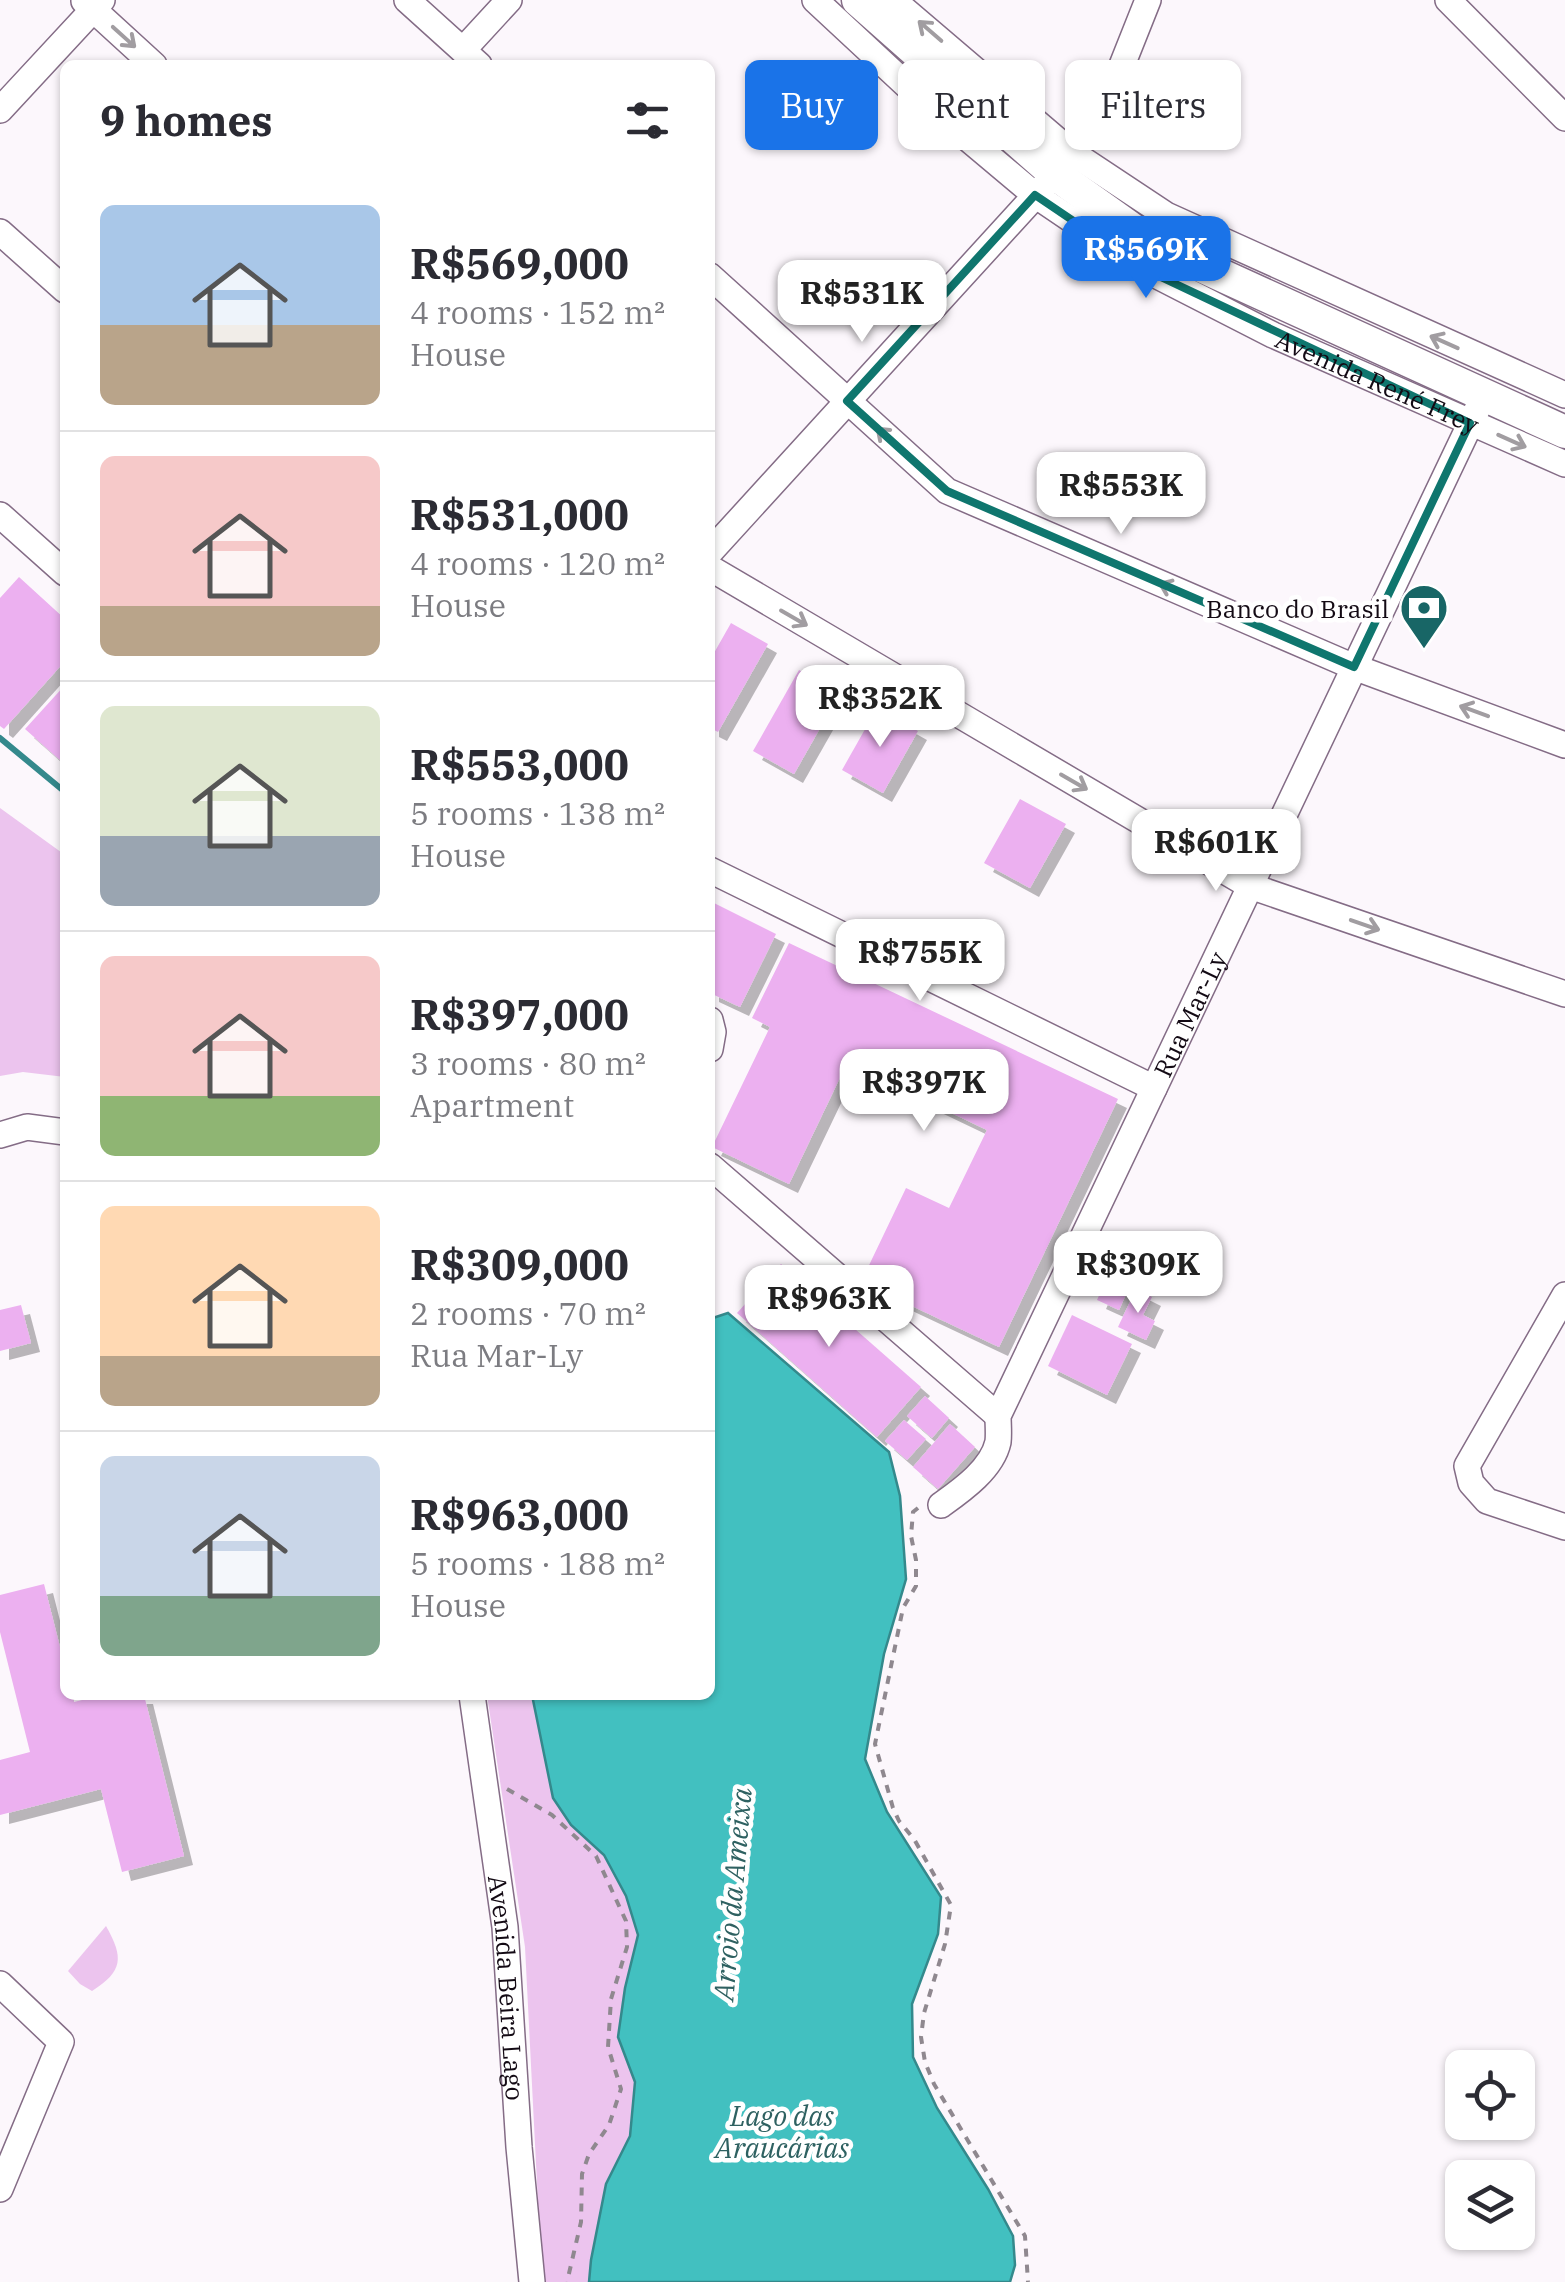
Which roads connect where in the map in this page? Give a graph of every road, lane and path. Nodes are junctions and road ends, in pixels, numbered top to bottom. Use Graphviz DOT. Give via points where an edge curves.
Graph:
graph roads {
  1 [pos="407,0"];
  2 [pos="509,0"];
  3 [pos="814,0"];
  4 [pos="858,0"];
  5 [pos="893,0"];
  6 [pos="1148,0"];
  7 [pos="1448,0"];
  8 [pos="92,3"];
  9 [pos="471,58"];
  10 [pos="149,60"];
  11 [pos="0,110"];
  12 [pos="1565,118"];
  13 [pos="1054,174"];
  14 [pos="0,232"];
  15 [pos="715,281"];
  16 [pos="60,286"];
  17 [pos="1565,395"];
  18 [pos="848,402"];
  19 [pos="1477,409"];
  20 [pos="1565,432"];
  21 [pos="1565,464"];
  22 [pos="0,515"];
  23 [pos="715,547"];
  24 [pos="60,569"];
  25 [pos="715,571"];
  26 [pos="1354,667"];
  27 [pos="1565,745"];
  28 [pos="715,872"];
  29 [pos="1250,886"];
  30 [pos="1565,994"];
  31 [pos="1154,1088"];
  32 [pos="60,1131"];
  33 [pos="0,1136"];
  34 [pos="715,1170"];
  35 [pos="1565,1295"];
  36 [pos="998,1416"];
  37 [pos="941,1504"];
  38 [pos="1565,1528"];
  39 [pos="473,1700"];
  40 [pos="502,1785"];
  41 [pos="0,1984"];
  42 [pos="0,2190"];
  43 [pos="532,2282"];
  44 [pos="567,2282"];
  45 [pos="1028,2282"];
  1 -- 9 [label="street"];
  2 -- 9 [label="street"];
  3 -- 13 [label="street, Avenida René Frey" via="929,106"];
  4 -- 13 [label="main road, Avenida René Frey"];
  13 -- 5 [label="street, Avenida René Frey, one-way"];
  6 -- 13 [label="street" via="1109,98"];
  7 -- 12 [label="street"];
  8 -- 10 [label="street, one-way"];
  8 -- 11 [label="street"];
  17 -- 13 [label="street, Avenida René Frey, one-way" via="1166,215"];
  13 -- 18 [label="street"];
  13 -- 19 [label="main road, Avenida René Frey" via="1152,244"];
  14 -- 16 [label="street"];
  15 -- 18 [label="street"];
  18 -- 23 [label="street"];
  26 -- 18 [label="street, one-way" via="947,492"];
  19 -- 20 [label="main road, Avenida René Frey"];
  19 -- 21 [label="street, Avenida René Frey, one-way"];
  19 -- 26 [label="street, Rua Mar-Ly"];
  22 -- 24 [label="street"];
  25 -- 29 [label="street, one-way"];
  27 -- 26 [label="street, one-way"];
  26 -- 29 [label="street, Rua Mar-Ly"];
  28 -- 31 [label="street"];
  29 -- 30 [label="street, one-way"];
  29 -- 31 [label="street, Rua Mar-Ly"];
  31 -- 36 [label="street, Rua Mar-Ly"];
  32 -- 33 [label="street" via="27,1127"];
  34 -- 36 [label="street"];
  35 -- 38 [label="street" via="1466,1466 1487,1500"];
  36 -- 37 [label="street, Rua Mar-Ly" via="998,1444 984,1468"];
  37 -- 45 [label="path" via="926,1502 913,1512 916,1586 903,1608 875,1744 899,1822 951,1905 924,2014 925,2062 1026,2236"];
  39 -- 43 [label="street, Avenida Beira Lago" via="505,1927"];
  40 -- 44 [label="path" via="552,1815 596,1856 626,1921 628,1947 611,1998 608,2047 621,2089 582,2174 581,2222"];
  41 -- 42 [label="street" via="60,2042"];
}
